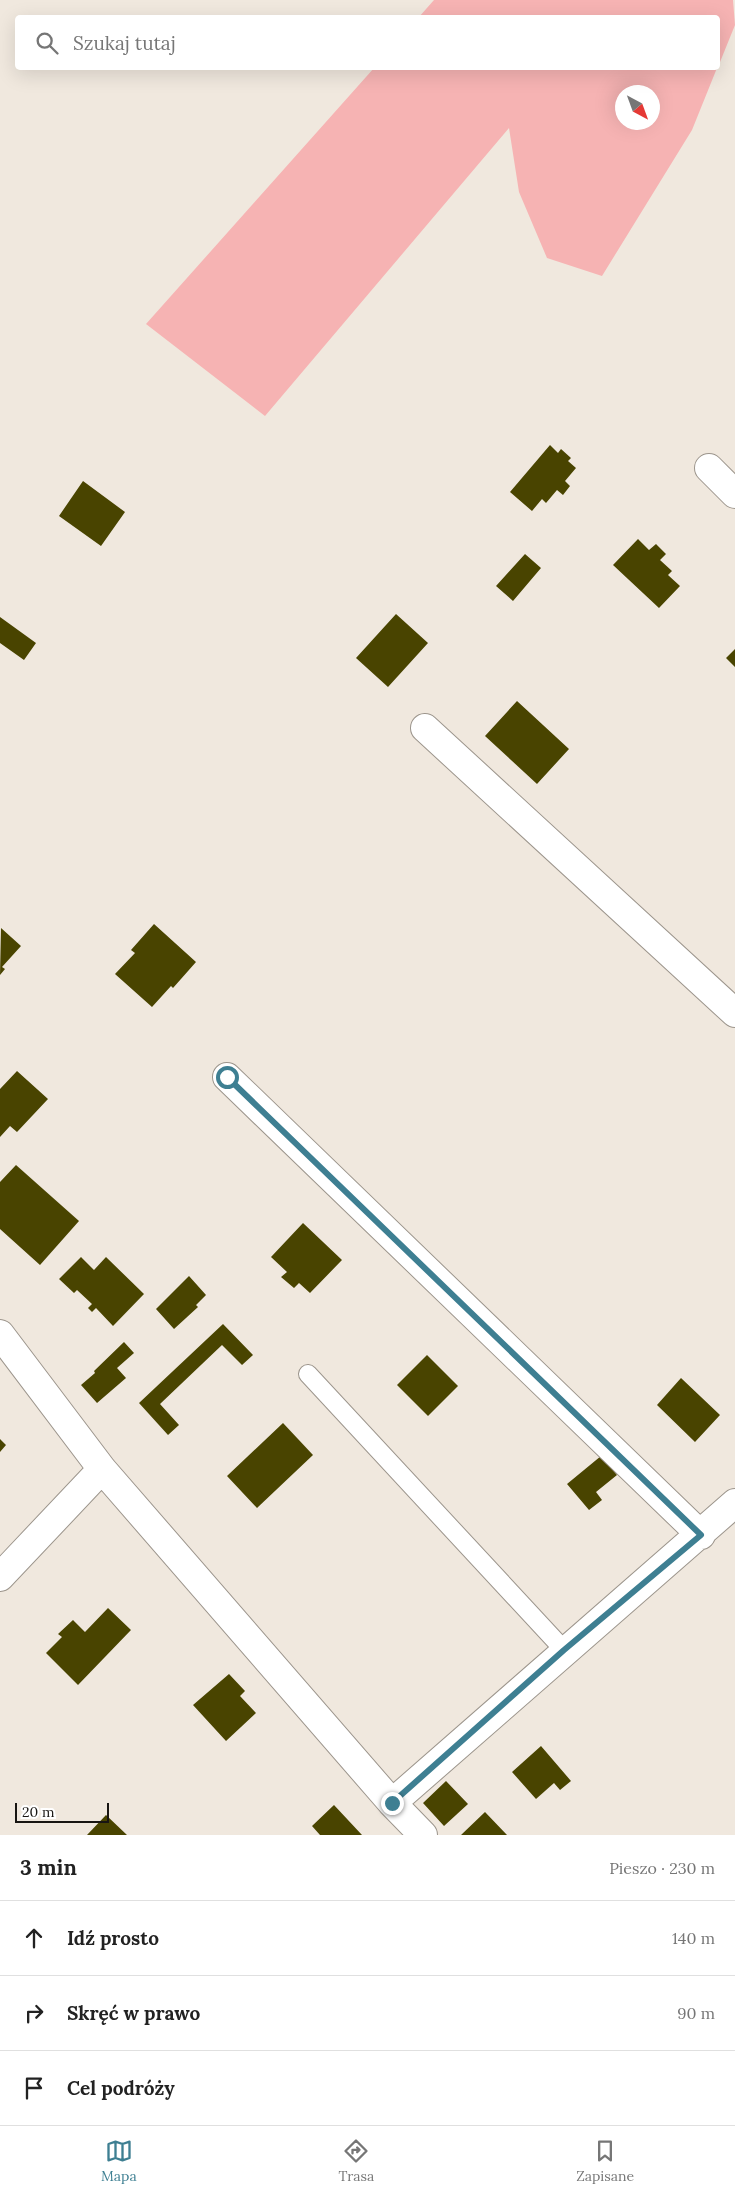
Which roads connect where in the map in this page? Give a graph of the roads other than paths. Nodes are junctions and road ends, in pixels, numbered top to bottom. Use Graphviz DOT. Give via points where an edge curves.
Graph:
graph roads {
  1 [pos="709,468"];
  2 [pos="735,494"];
  3 [pos="425,728"];
  4 [pos="735,1013"];
  5 [pos="227,1077"];
  6 [pos="0,1334"];
  7 [pos="308,1374"];
  8 [pos="102,1469"];
  9 [pos="735,1504"];
  10 [pos="701,1535"];
  11 [pos="0,1577"];
  12 [pos="564,1650"];
  13 [pos="392,1803"];
  14 [pos="423,1835"];
  1 -- 2 [label="street"];
  3 -- 4 [label="street"];
  5 -- 10 [label="street"];
  6 -- 8 [label="street"];
  7 -- 12 [label="lane"];
  8 -- 11 [label="street"];
  8 -- 13 [label="street"];
  9 -- 10 [label="street"];
  10 -- 12 [label="street"];
  12 -- 13 [label="street"];
  13 -- 14 [label="street"];
}
